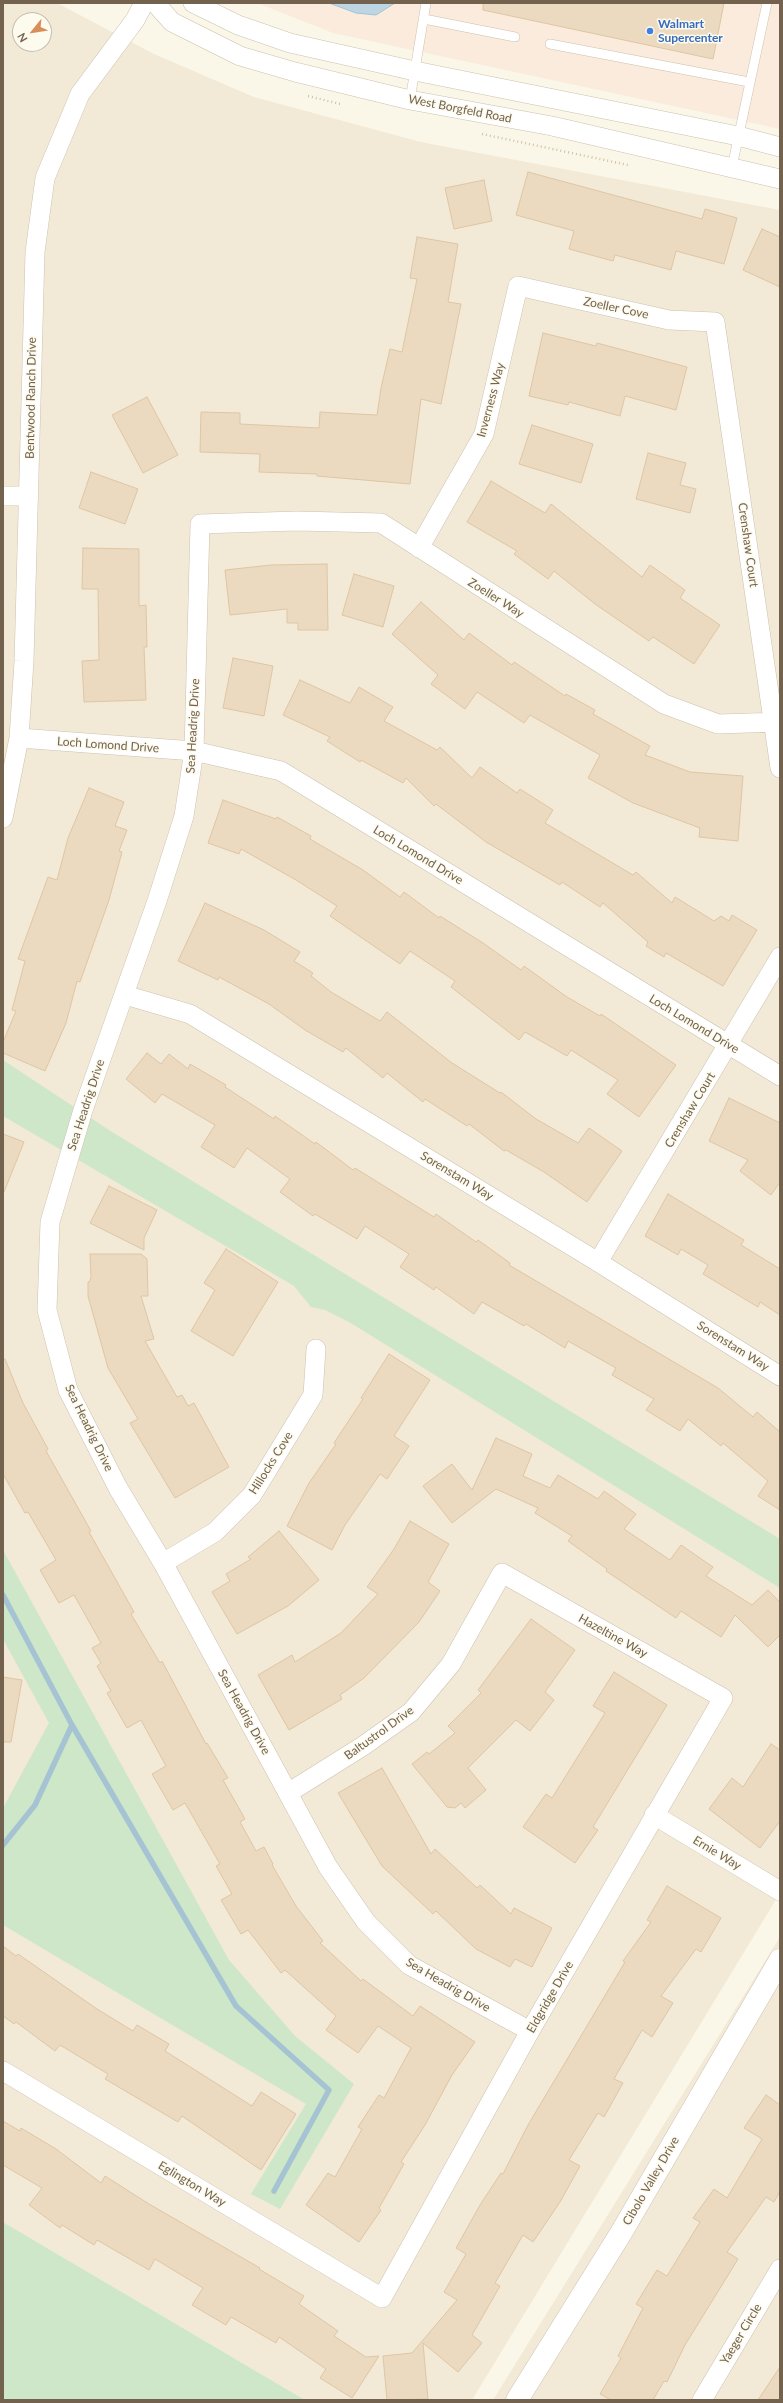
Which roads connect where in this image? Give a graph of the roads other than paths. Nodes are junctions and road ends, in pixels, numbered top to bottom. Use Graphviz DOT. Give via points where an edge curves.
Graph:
graph roads {
  1 [pos="144,3"];
  2 [pos="155,3"];
  3 [pos="193,3"];
  4 [pos="426,3"];
  5 [pos="767,3"];
  6 [pos="424,20"];
  7 [pos="515,37"];
  8 [pos="550,44"];
  9 [pos="415,71"];
  10 [pos="749,82"];
  11 [pos="410,100"];
  12 [pos="738,136"];
  13 [pos="780,147"];
  14 [pos="732,168"];
  15 [pos="780,179"];
  16 [pos="518,286"];
  17 [pos="715,322"];
  18 [pos="3,496"];
  19 [pos="29,496"];
  20 [pos="200,524"];
  21 [pos="419,548"];
  22 [pos="777,723"];
  23 [pos="19,738"];
  24 [pos="194,751"];
  25 [pos="780,768"];
  26 [pos="3,818"];
  27 [pos="780,957"];
  28 [pos="125,995"];
  29 [pos="729,1045"];
  30 [pos="780,1076"];
  31 [pos="598,1262"];
  32 [pos="316,1349"];
  33 [pos="780,1376"];
  34 [pos="163,1563"];
  35 [pos="502,1573"];
  36 [pos="723,1698"];
  37 [pos="288,1793"];
  38 [pos="654,1815"];
  39 [pos="780,1892"];
  40 [pos="780,1960"];
  41 [pos="530,2031"];
  42 [pos="3,2071"];
  43 [pos="780,2269"];
  44 [pos="382,2298"];
  45 [pos="517,2400"];
  46 [pos="702,2400"];
  1 -- 19 [label="street, Bentwood Ranch Drive" via="135,20 80,94 45,178 35,252"];
  2 -- 11 [label="street, West Borgfeld Road" via="172,22 240,56"];
  3 -- 9 [label="street" via="238,25 290,43"];
  4 -- 6 [label="lane"];
  5 -- 10 [label="lane"];
  6 -- 7 [label="lane"];
  6 -- 9 [label="lane"];
  8 -- 10 [label="lane"];
  9 -- 11 [label="lane"];
  9 -- 12 [label="street"];
  10 -- 12 [label="lane"];
  11 -- 14 [label="street, West Borgfeld Road" via="552,126"];
  12 -- 13 [label="street"];
  12 -- 14 [label="lane"];
  14 -- 15 [label="street, West Borgfeld Road"];
  16 -- 17 [label="street, Zoeller Cove" via="669,320"];
  16 -- 21 [label="street, Inverness Way" via="484,434"];
  17 -- 22 [label="street, Crenshaw Court"];
  18 -- 19 [label="street"];
  19 -- 23 [label="street, Bentwood Ranch Drive"];
  20 -- 21 [label="street, Zoeller Way" via="297,521 381,523"];
  20 -- 24 [label="street, Sea Headrig Drive"];
  21 -- 22 [label="street, Zoeller Way" via="664,704 718,724"];
  22 -- 25 [label="street, Crenshaw Court"];
  23 -- 24 [label="street, Loch Lomond Drive"];
  23 -- 26 [label="street, Bentwood Ranch Drive"];
  24 -- 28 [label="street, Sea Headrig Drive" via="184,816"];
  24 -- 29 [label="street, Loch Lomond Drive" via="281,771"];
  27 -- 29 [label="street, Crenshaw Court"];
  28 -- 31 [label="street, Sorenstam Way" via="190,1014"];
  28 -- 34 [label="street, Sea Headrig Drive" via="83,1110 50,1222 47,1310 68,1390 118,1488"];
  29 -- 30 [label="street, Loch Lomond Drive"];
  29 -- 31 [label="street, Crenshaw Court"];
  31 -- 33 [label="street, Sorenstam Way"];
  32 -- 34 [label="street, Hillocks Cove" via="313,1395 252,1496 215,1532"];
  34 -- 37 [label="street, Sea Headrig Drive"];
  35 -- 36 [label="street, Hazeltine Way"];
  35 -- 37 [label="street, Baltustrol Drive" via="451,1664 411,1712"];
  36 -- 38 [label="street, Eldgridge Drive"];
  37 -- 41 [label="street, Sea Headrig Drive" via="328,1867 366,1922 409,1965"];
  38 -- 39 [label="street, Ernie Way"];
  38 -- 41 [label="street, Eldgridge Drive"];
  40 -- 45 [label="main road, Cibolo Valley Drive" via="621,2233"];
  41 -- 44 [label="street, Eldgridge Drive"];
  42 -- 44 [label="street, Eglington Way"];
  43 -- 46 [label="street, Yaeger Circle"];
}
